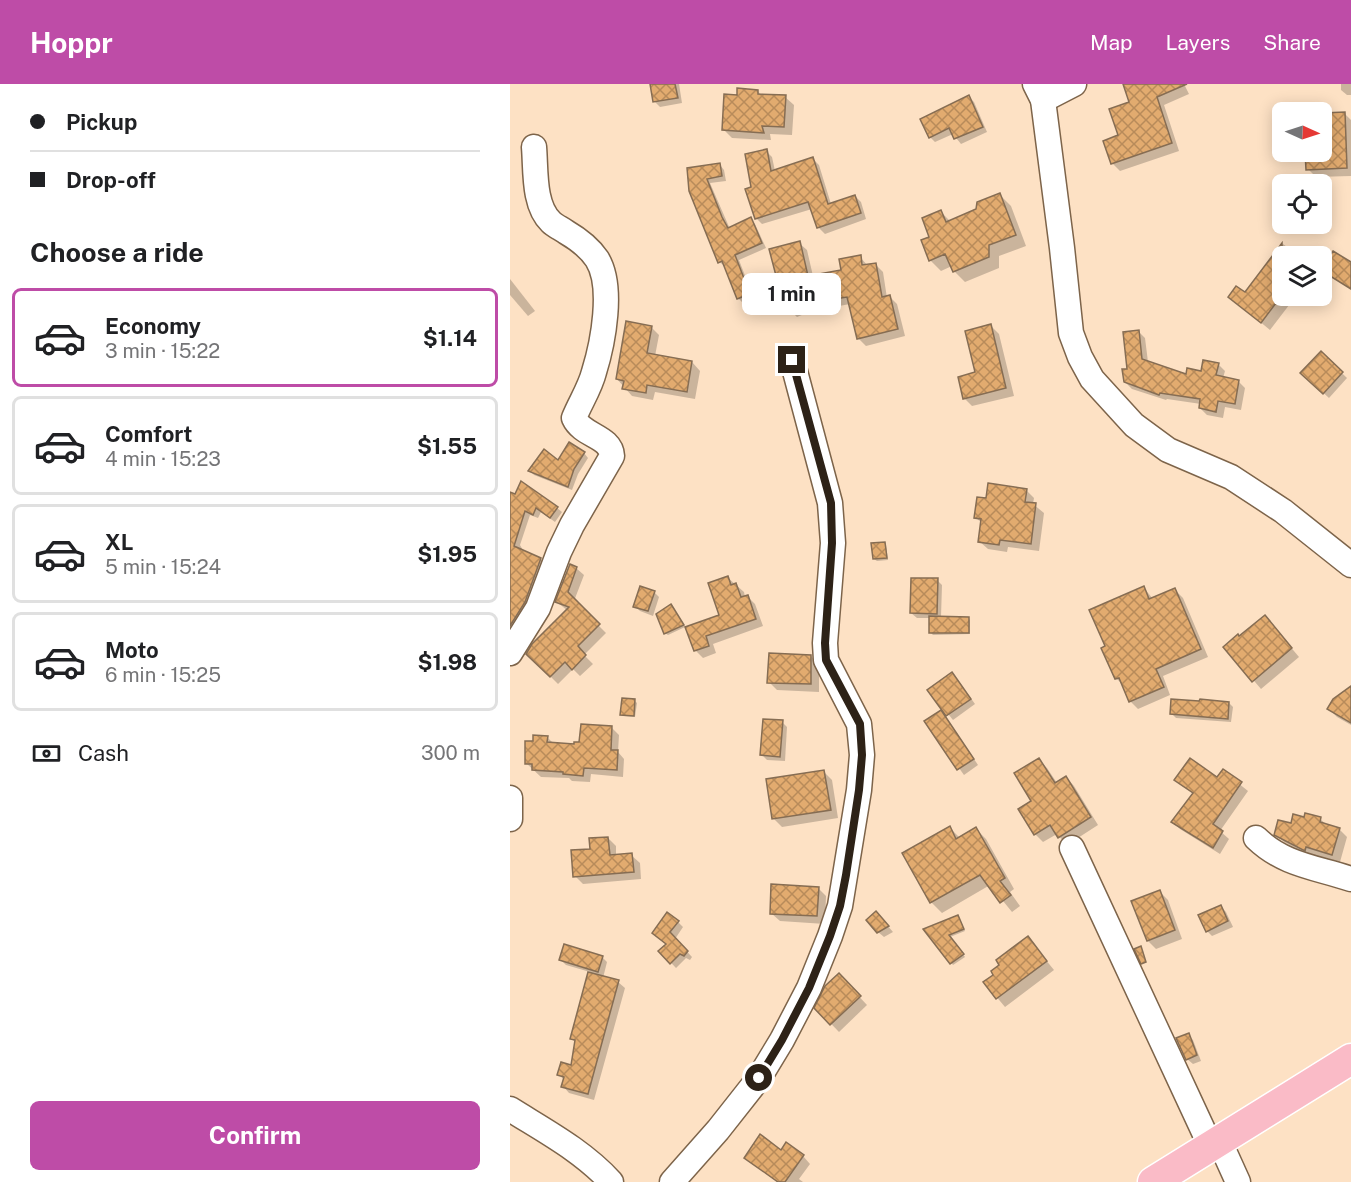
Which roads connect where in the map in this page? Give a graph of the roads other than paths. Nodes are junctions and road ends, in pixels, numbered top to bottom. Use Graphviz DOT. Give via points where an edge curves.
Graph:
graph roads {
  1 [pos="1074,84"];
  2 [pos="1039,92"];
  3 [pos="534,147"];
  4 [pos="792,360"];
  5 [pos="1351,565"];
  6 [pos="510,653"];
  7 [pos="510,798"];
  8 [pos="510,819"];
  9 [pos="1256,838"];
  10 [pos="1072,848"];
  11 [pos="1351,879"];
  12 [pos="1351,1059"];
  13 [pos="510,1108"];
  14 [pos="1214,1142"];
  15 [pos="611,1182"];
  16 [pos="672,1182"];
  17 [pos="1153,1182"];
  18 [pos="1238,1182"];
  1 -- 2 [label="street"];
  2 -- 5 [label="street" via="1071,333 1092,379 1134,424 1168,450 1231,477 1283,511"];
  3 -- 6 [label="street" via="539,201 551,222 576,238 598,261 606,290 594,373 574,418 587,432 609,444 612,456 572,525 538,608"];
  4 -- 16 [label="street" via="831,503 826,660 860,724 862,755 856,809 840,906 809,988 759,1078"];
  7 -- 8 [label="street"];
  9 -- 11 [label="street" via="1281,858"];
  10 -- 14 [label="street"];
  12 -- 14 [label="main road"];
  13 -- 15 [label="street" via="572,1149"];
  14 -- 17 [label="main road"];
  14 -- 18 [label="street"];
}
